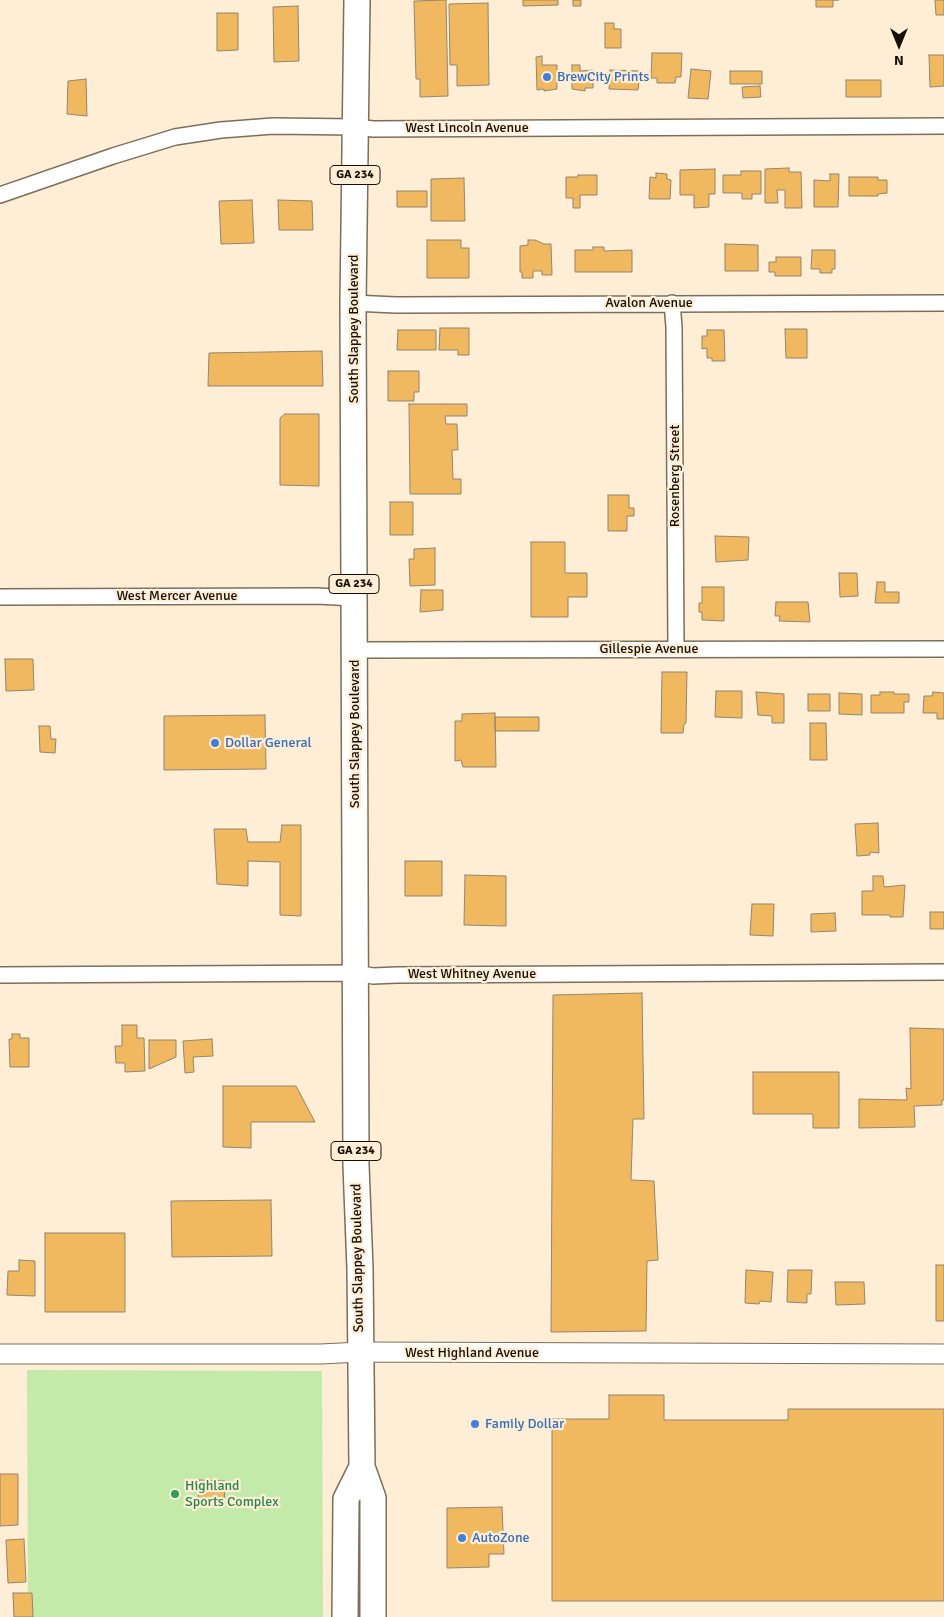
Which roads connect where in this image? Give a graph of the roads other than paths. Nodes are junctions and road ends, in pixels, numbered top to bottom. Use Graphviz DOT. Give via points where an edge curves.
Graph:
graph roads {
  1 [pos="357,0"];
  2 [pos="944,126"];
  3 [pos="356,127"];
  4 [pos="0,195"];
  5 [pos="944,302"];
  6 [pos="354,304"];
  7 [pos="672,304"];
  8 [pos="0,597"];
  9 [pos="354,598"];
  10 [pos="676,649"];
  11 [pos="944,649"];
  12 [pos="355,650"];
  13 [pos="944,972"];
  14 [pos="356,973"];
  15 [pos="0,975"];
  16 [pos="360,1352"];
  17 [pos="0,1354"];
  18 [pos="944,1354"];
  19 [pos="362,1467"];
  20 [pos="345,1617"];
  21 [pos="374,1617"];
  1 -- 3 [label="main road, South Slappey Boulevard / GA 234"];
  2 -- 3 [label="street, West Lincoln Avenue"];
  3 -- 4 [label="street, West Lincoln Avenue" via="273,126 176,136"];
  3 -- 6 [label="main road, South Slappey Boulevard / GA 234"];
  5 -- 7 [label="street, Avalon Avenue"];
  6 -- 7 [label="street, Avalon Avenue"];
  6 -- 9 [label="main road, South Slappey Boulevard / GA 234"];
  7 -- 10 [label="street, Rosenberg Street"];
  8 -- 9 [label="street, West Mercer Avenue"];
  9 -- 12 [label="main road, South Slappey Boulevard / GA 234"];
  10 -- 11 [label="street, Gillespie Avenue"];
  10 -- 12 [label="street, Gillespie Avenue"];
  12 -- 14 [label="main road, South Slappey Boulevard / GA 234"];
  13 -- 14 [label="street, West Whitney Avenue" via="373,976"];
  14 -- 15 [label="street, West Whitney Avenue"];
  14 -- 16 [label="main road, South Slappey Boulevard / GA 234"];
  16 -- 17 [label="street, West Highland Avenue"];
  16 -- 18 [label="street, West Highland Avenue"];
  16 -- 19 [label="main road, South Slappey Boulevard / GA 234"];
  19 -- 20 [label="main road, South Slappey Boulevard / GA 234" via="346,1499"];
  19 -- 21 [label="main road, South Slappey Boulevard / GA 234" via="373,1498"];
}
